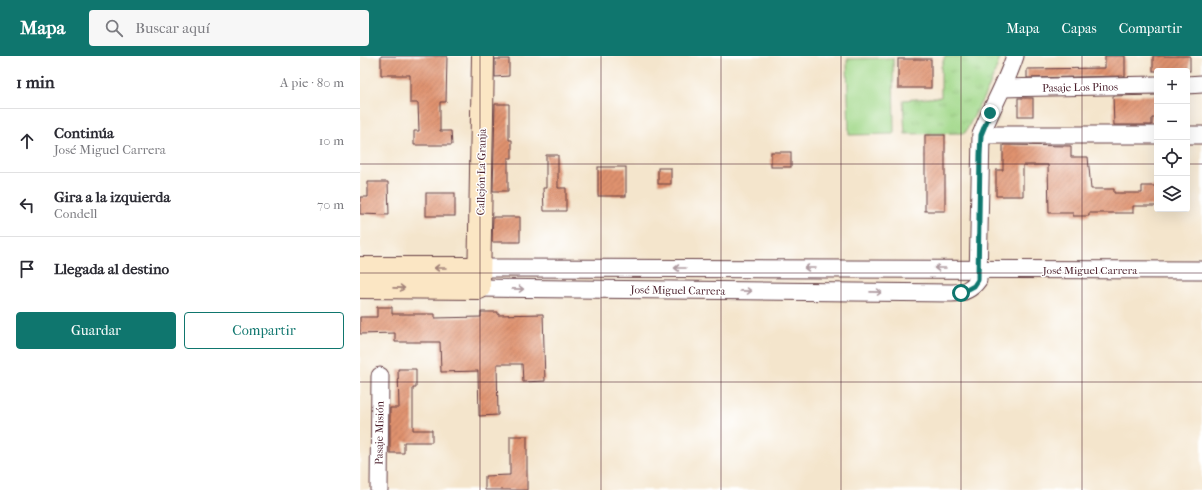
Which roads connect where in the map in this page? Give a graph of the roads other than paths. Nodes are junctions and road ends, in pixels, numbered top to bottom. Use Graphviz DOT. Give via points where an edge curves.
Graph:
graph roads {
  1 [pos="483,56"];
  2 [pos="1015,56"];
  3 [pos="1202,84"];
  4 [pos="1154,85"];
  5 [pos="1190,85"];
  6 [pos="1003,88"];
  7 [pos="981,135"];
  8 [pos="1154,135"];
  9 [pos="1190,135"];
  10 [pos="1202,135"];
  11 [pos="360,268"];
  12 [pos="979,268"];
  13 [pos="1202,270"];
  14 [pos="479,278"];
  15 [pos="360,287"];
  16 [pos="380,376"];
  17 [pos="379,490"];
  1 -- 14 [label="street, Callejón La Granja"];
  2 -- 6 [label="street"];
  3 -- 5 [label="street"];
  4 -- 6 [label="street, Pasaje Los Pinos"];
  6 -- 7 [label="street"];
  7 -- 8 [label="street"];
  7 -- 12 [label="street"];
  9 -- 10 [label="street"];
  14 -- 11 [label="street, José Miguel Carrera, one-way"];
  12 -- 13 [label="street, José Miguel Carrera"];
  12 -- 14 [label="street, José Miguel Carrera, one-way"];
  14 -- 12 [label="street, José Miguel Carrera, one-way" via="961,293 974,286 978,280"];
  15 -- 14 [label="street, José Miguel Carrera, one-way"];
  16 -- 17 [label="street, Pasaje Misión"];
}
